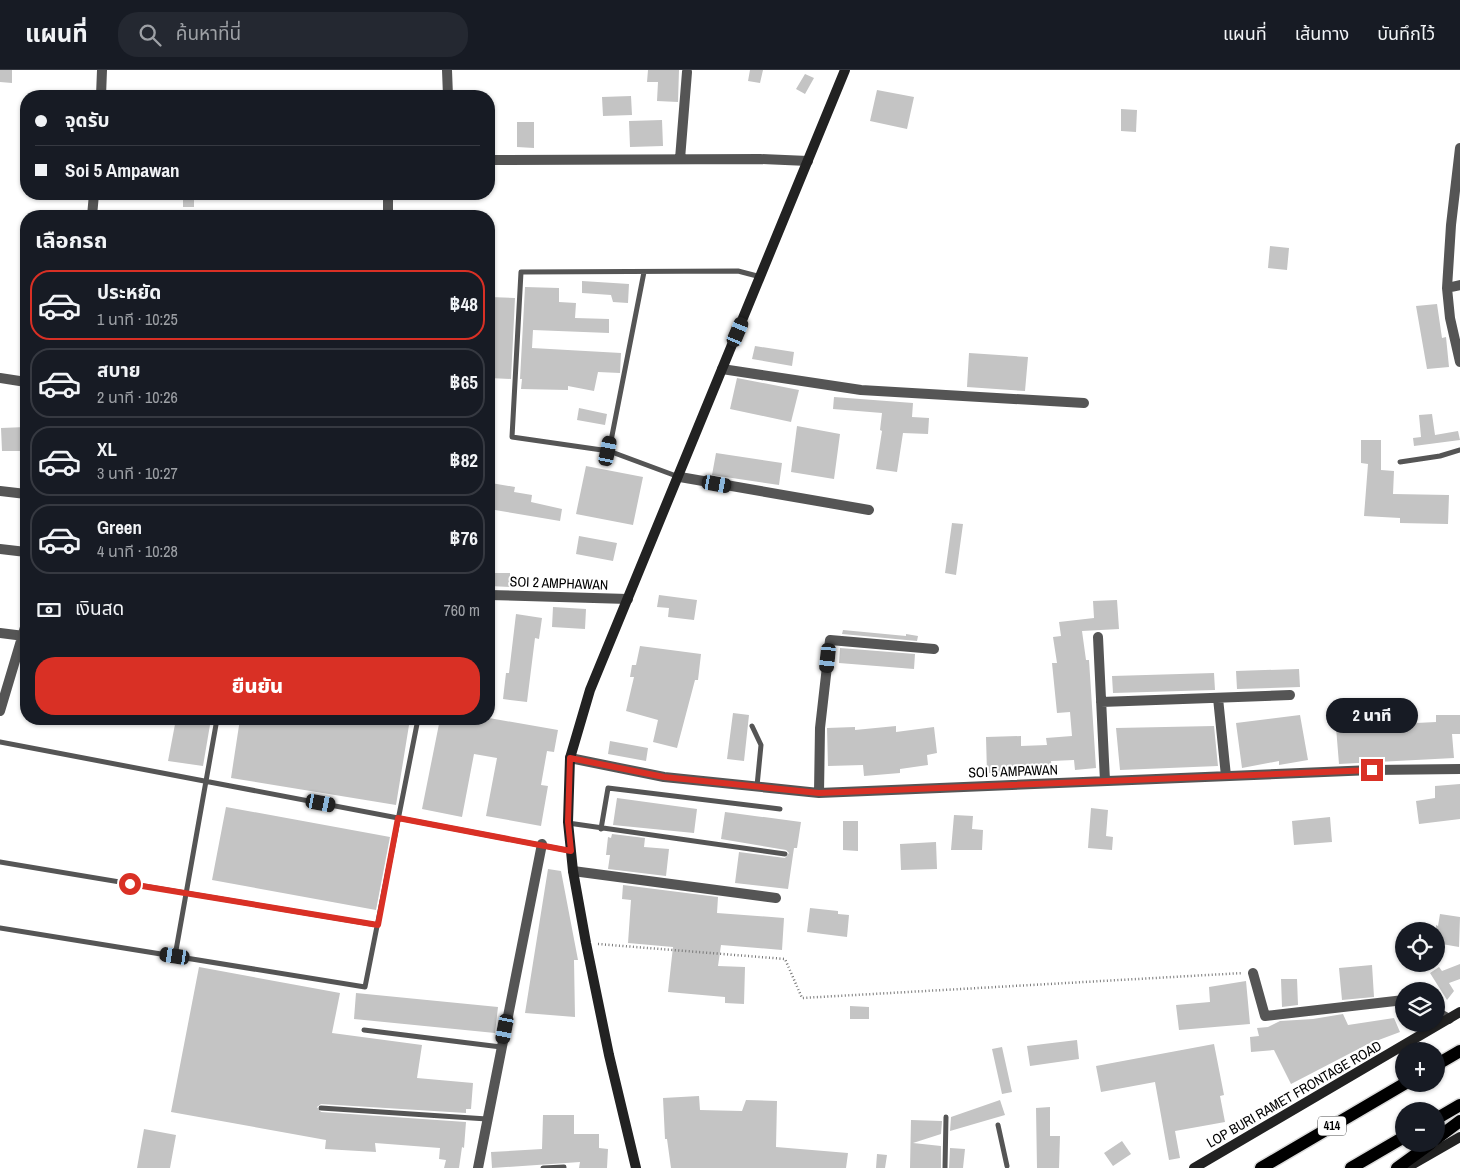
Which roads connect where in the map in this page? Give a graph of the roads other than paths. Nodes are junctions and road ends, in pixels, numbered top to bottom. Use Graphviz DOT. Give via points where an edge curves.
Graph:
graph roads {
  1 [pos="102,70"];
  2 [pos="447,70"];
  3 [pos="845,70"];
  4 [pos="687,72"];
  5 [pos="101,90"];
  6 [pos="448,90"];
  7 [pos="1460,148"];
  8 [pos="680,159"];
  9 [pos="495,160"];
  10 [pos="808,161"];
  11 [pos="644,272"];
  12 [pos="761,277"];
  13 [pos="1460,284"];
  14 [pos="1447,288"];
  15 [pos="1460,362"];
  16 [pos="722,369"];
  17 [pos="0,378"];
  18 [pos="20,381"];
  19 [pos="1084,403"];
  20 [pos="1460,450"];
  21 [pos="608,451"];
  22 [pos="1400,462"];
  23 [pos="680,477"];
  24 [pos="0,491"];
  25 [pos="20,493"];
  26 [pos="869,510"];
  27 [pos="0,548"];
  28 [pos="20,551"];
  29 [pos="495,594"];
  30 [pos="628,599"];
  31 [pos="0,633"];
  32 [pos="20,636"];
  33 [pos="1098,637"];
  34 [pos="20,648"];
  35 [pos="934,649"];
  36 [pos="1290,695"];
  37 [pos="1218,698"];
  38 [pos="1101,702"];
  39 [pos="0,711"];
  40 [pos="216,725"];
  41 [pos="417,725"];
  42 [pos="752,726"];
  43 [pos="0,742"];
  44 [pos="570,758"];
  45 [pos="1460,769"];
  46 [pos="1226,776"];
  47 [pos="206,781"];
  48 [pos="1105,781"];
  49 [pos="757,787"];
  50 [pos="819,793"];
  51 [pos="780,809"];
  52 [pos="398,818"];
  53 [pos="568,822"];
  54 [pos="601,829"];
  55 [pos="542,844"];
  56 [pos="571,851"];
  57 [pos="784,854"];
  58 [pos="0,862"];
  59 [pos="572,871"];
  60 [pos="186,894"];
  61 [pos="776,898"];
  62 [pos="378,925"];
  63 [pos="0,928"];
  64 [pos="175,956"];
  65 [pos="1253,973"];
  66 [pos="1395,1001"];
  67 [pos="1460,1012"];
  68 [pos="1445,1017"];
  69 [pos="1449,1019"];
  70 [pos="364,1030"];
  71 [pos="501,1047"];
  72 [pos="1460,1051"];
  73 [pos="1445,1060"];
  74 [pos="1395,1089"];
  75 [pos="1460,1105"];
  76 [pos="321,1108"];
  77 [pos="1445,1113"];
  78 [pos="946,1117"];
  79 [pos="487,1119"];
  80 [pos="1460,1121"];
  81 [pos="998,1124"];
  82 [pos="1445,1132"];
  83 [pos="1460,1137"];
  84 [pos="1395,1142"];
  85 [pos="1419,1152"];
  86 [pos="564,1167"];
  87 [pos="1006,1167"];
  88 [pos="478,1168"];
  89 [pos="543,1168"];
  90 [pos="636,1168"];
  91 [pos="946,1168"];
  92 [pos="1194,1168"];
  93 [pos="1261,1168"];
  94 [pos="1351,1168"];
  95 [pos="1397,1168"];
  96 [pos="1406,1168"];
  1 -- 5 [label="street"];
  2 -- 6 [label="street"];
  3 -- 10 [label="street"];
  4 -- 8 [label="street"];
  7 -- 14 [label="street"];
  8 -- 9 [label="street"];
  8 -- 10 [label="street"];
  10 -- 12 [label="street"];
  11 -- 12 [label="lane" via="738,271"];
  11 -- 21 [label="lane"];
  11 -- 21 [label="lane" via="521,272 512,437"];
  12 -- 16 [label="street"];
  13 -- 14 [label="street"];
  14 -- 15 [label="street"];
  16 -- 19 [label="street" via="861,390"];
  16 -- 23 [label="street"];
  17 -- 18 [label="street"];
  20 -- 22 [label="lane"];
  21 -- 23 [label="lane"];
  23 -- 26 [label="street"];
  23 -- 30 [label="street"];
  24 -- 25 [label="street"];
  27 -- 28 [label="street"];
  29 -- 30 [label="street, SOI 2 AMPHAWAN"];
  30 -- 44 [label="street" via="590,690"];
  31 -- 32 [label="street"];
  33 -- 38 [label="street"];
  34 -- 39 [label="street"];
  35 -- 50 [label="street" via="830,640 820,728"];
  36 -- 37 [label="street"];
  37 -- 38 [label="street"];
  37 -- 46 [label="street"];
  38 -- 48 [label="street"];
  40 -- 47 [label="lane"];
  41 -- 52 [label="lane"];
  42 -- 49 [label="lane" via="761,745"];
  43 -- 47 [label="lane"];
  44 -- 49 [label="street, SOI 5 AMPAWAN" via="664,777"];
  44 -- 53 [label="street"];
  45 -- 46 [label="street, SOI 5 AMPAWAN"];
  46 -- 48 [label="street, SOI 5 AMPAWAN"];
  47 -- 52 [label="lane"];
  47 -- 60 [label="lane"];
  48 -- 50 [label="street, SOI 5 AMPAWAN"];
  49 -- 50 [label="street, SOI 5 AMPAWAN"];
  51 -- 54 [label="lane" via="608,788"];
  52 -- 55 [label="lane"];
  52 -- 62 [label="lane"];
  53 -- 54 [label="lane"];
  53 -- 56 [label="street"];
  54 -- 57 [label="lane"];
  55 -- 56 [label="lane"];
  55 -- 71 [label="street"];
  56 -- 59 [label="street"];
  58 -- 60 [label="lane"];
  59 -- 61 [label="street"];
  59 -- 90 [label="street" via="609,1055"];
  60 -- 62 [label="lane"];
  60 -- 64 [label="lane"];
  62 -- 64 [label="lane" via="365,987"];
  63 -- 64 [label="lane"];
  65 -- 66 [label="street" via="1265,1016"];
  67 -- 69 [label="street, LOP BURI RAMET FRONTAGE ROAD / 414"];
  68 -- 69 [label="street"];
  69 -- 92 [label="street, LOP BURI RAMET FRONTAGE ROAD / 414"];
  70 -- 71 [label="lane"];
  71 -- 79 [label="street"];
  72 -- 73 [label="main road"];
  74 -- 93 [label="main road, 414"];
  75 -- 77 [label="main road"];
  76 -- 79 [label="lane"];
  78 -- 91 [label="lane"];
  79 -- 88 [label="street"];
  80 -- 82 [label="main road"];
  81 -- 87 [label="lane"];
  83 -- 96 [label="street"];
  84 -- 94 [label="main road"];
  85 -- 95 [label="main road"];
  86 -- 89 [label="lane"];
}
